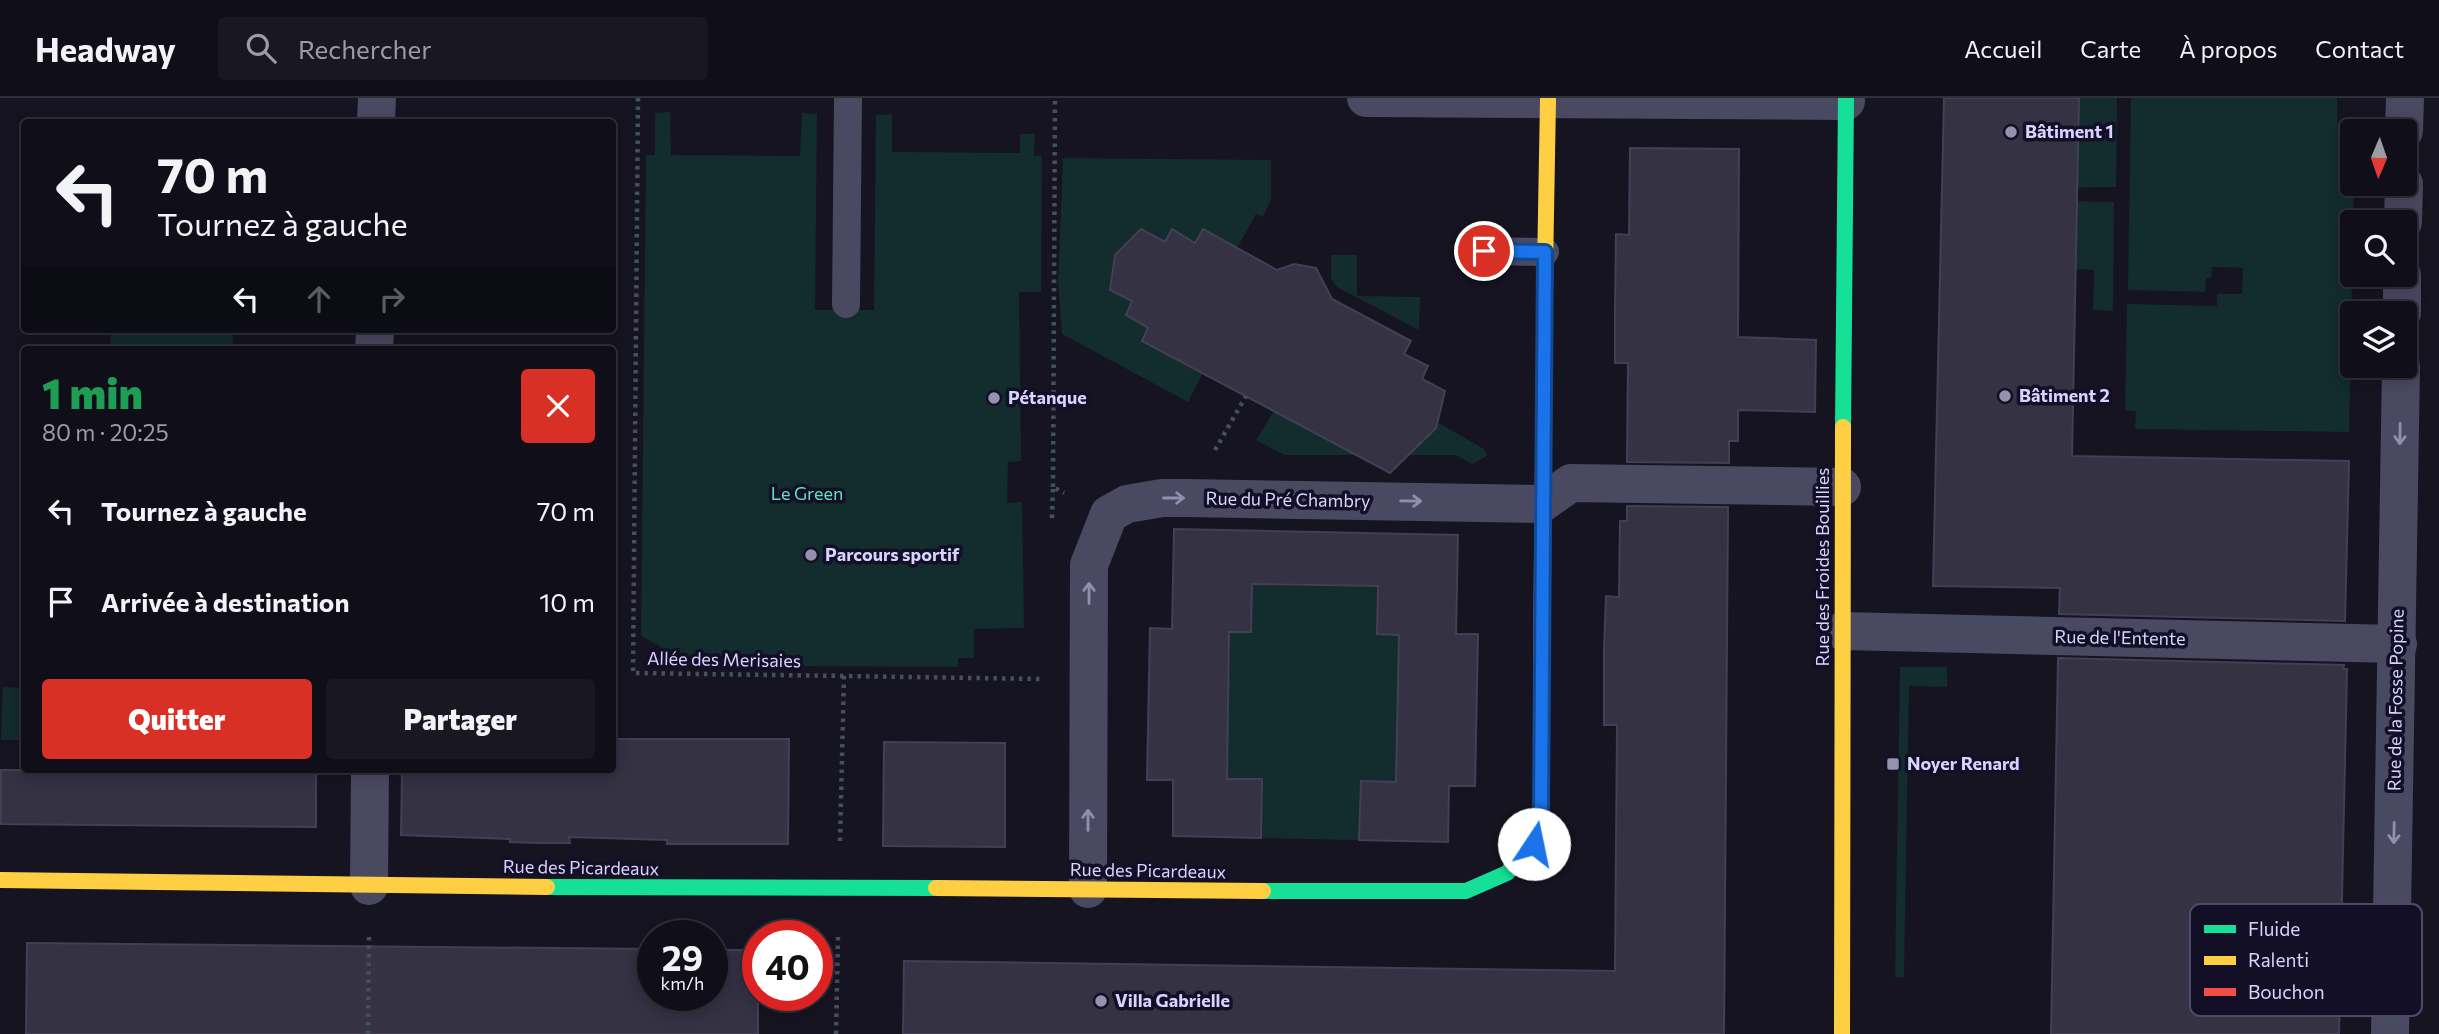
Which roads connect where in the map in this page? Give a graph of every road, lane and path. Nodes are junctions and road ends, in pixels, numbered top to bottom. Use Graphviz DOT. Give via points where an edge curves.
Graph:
graph roads {
  1 [pos="377,98"];
  2 [pos="638,98"];
  3 [pos="848,98"];
  4 [pos="1055,98"];
  5 [pos="1366,98"];
  6 [pos="2405,98"];
  7 [pos="1846,99"];
  8 [pos="1548,100"];
  9 [pos="376,119"];
  10 [pos="2404,119"];
  11 [pos="1484,251"];
  12 [pos="1545,252"];
  13 [pos="846,304"];
  14 [pos="2401,378"];
  15 [pos="1053,487"];
  16 [pos="1842,487"];
  17 [pos="1541,504"];
  18 [pos="1110,514"];
  19 [pos="1052,528"];
  20 [pos="1842,631"];
  21 [pos="2398,644"];
  22 [pos="844,676"];
  23 [pos="1050,679"];
  24 [pos="843,696"];
  25 [pos="370,773"];
  26 [pos="0,880"];
  27 [pos="369,886"];
  28 [pos="1088,889"];
  29 [pos="2393,904"];
  30 [pos="2390,1016"];
  31 [pos="368,1034"];
  32 [pos="1843,1034"];
  33 [pos="2390,1034"];
  1 -- 9 [label="street"];
  2 -- 22 [label="path, Allée des Merisaies" via="633,673"];
  3 -- 13 [label="lane"];
  4 -- 15 [label="path"];
  5 -- 8 [label="street"];
  6 -- 10 [label="street"];
  7 -- 8 [label="street"];
  7 -- 16 [label="street, Rue des Froides Bouillies"];
  8 -- 12 [label="street, Rue des Picardeaux"];
  11 -- 12 [label="lane"];
  12 -- 17 [label="street, Rue des Picardeaux"];
  14 -- 21 [label="street, Rue de la Fosse Popine, one-way"];
  15 -- 18 [label="path"];
  15 -- 19 [label="path"];
  16 -- 17 [label="street" via="1571,483"];
  16 -- 20 [label="street, Rue des Froides Bouillies"];
  18 -- 17 [label="street, Rue du Pré Chambry, one-way" via="1127,503 1162,498"];
  17 -- 28 [label="street, Rue des Picardeaux" via="1541,810 1534,844 1507,873 1466,891"];
  28 -- 18 [label="street, one-way" via="1089,565"];
  20 -- 21 [label="street, Rue de l'Entente"];
  20 -- 32 [label="street, Rue des Froides Bouillies"];
  21 -- 29 [label="street, Rue de la Fosse Popine, one-way"];
  22 -- 23 [label="path"];
  22 -- 24 [label="path"];
  25 -- 27 [label="street"];
  26 -- 27 [label="street, Rue des Picardeaux"];
  27 -- 28 [label="street, Rue des Picardeaux"];
  27 -- 31 [label="path"];
  30 -- 33 [label="street, Rue de la Fosse Popine, one-way"];
}
